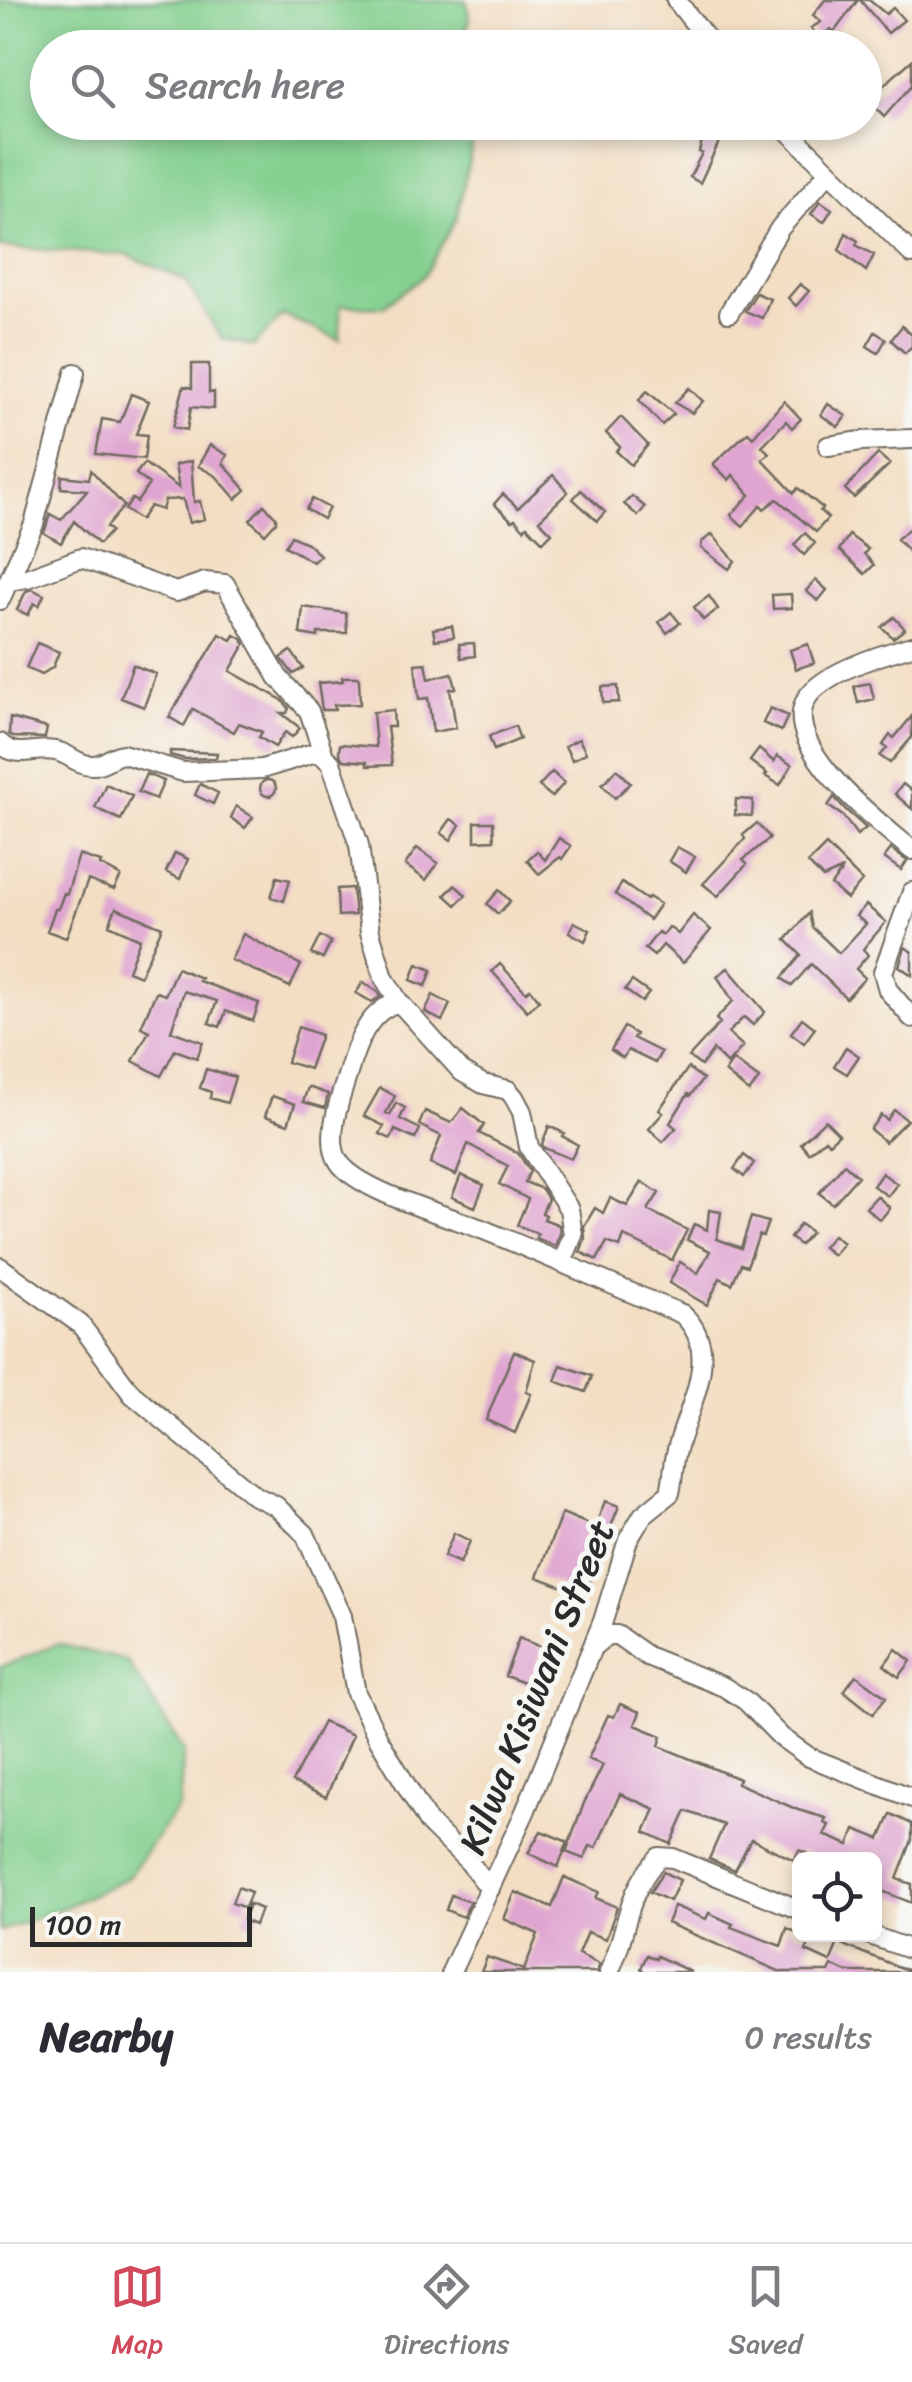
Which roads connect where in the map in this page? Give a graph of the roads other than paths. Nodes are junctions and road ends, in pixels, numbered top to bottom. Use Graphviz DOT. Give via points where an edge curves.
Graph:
graph roads {
  1 [pos="676,0"];
  2 [pos="700,30"];
  3 [pos="796,140"];
  4 [pos="828,174"];
  5 [pos="912,254"];
  6 [pos="729,313"];
  7 [pos="75,373"];
  8 [pos="912,439"];
  9 [pos="828,446"];
  10 [pos="8,581"];
  11 [pos="0,600"];
  12 [pos="912,646"];
  13 [pos="0,742"];
  14 [pos="324,756"];
  15 [pos="912,850"];
  16 [pos="912,892"];
  17 [pos="399,1002"];
  18 [pos="912,1018"];
  19 [pos="562,1263"];
  20 [pos="0,1267"];
  21 [pos="614,1593"];
  22 [pos="612,1634"];
  23 [pos="591,1648"];
  24 [pos="912,1798"];
  25 [pos="490,1889"];
  26 [pos="792,1907"];
  27 [pos="882,1939"];
  28 [pos="912,1950"];
  29 [pos="452,1972"];
  30 [pos="608,1972"];
  1 -- 2 [label="street"];
  3 -- 4 [label="street"];
  4 -- 5 [label="street"];
  4 -- 6 [label="street" via="780,228"];
  7 -- 10 [label="street" via="34,524"];
  8 -- 9 [label="street"];
  10 -- 11 [label="street"];
  10 -- 14 [label="street" via="85,558 176,592 205,582 225,584 278,677 309,711"];
  12 -- 15 [label="street" via="824,682 804,704 803,718 820,762"];
  13 -- 14 [label="street" via="14,752 58,752 82,764 123,754 183,772 262,770 313,753"];
  14 -- 17 [label="street" via="359,845 374,954"];
  16 -- 18 [label="street" via="883,972 888,990"];
  17 -- 19 [label="street" via="462,1072 514,1097 529,1147 573,1222"];
  17 -- 19 [label="street, Kilwa Kisiwani Street" via="381,1010 362,1033 334,1132 338,1161 390,1194"];
  19 -- 21 [label="street, Kilwa Kisiwani Street" via="682,1314 700,1346 697,1390 670,1493 628,1540"];
  20 -- 25 [label="street" via="80,1324 132,1394 304,1534 342,1616 356,1693 378,1738 428,1822"];
  21 -- 22 [label="street"];
  21 -- 23 [label="street, Kilwa Kisiwani Street"];
  22 -- 23 [label="street"];
  22 -- 24 [label="street" via="724,1687 809,1757"];
  23 -- 25 [label="street, Kilwa Kisiwani Street"];
  25 -- 29 [label="street, Kilwa Kisiwani Street"];
  26 -- 30 [label="street" via="659,1858 634,1892"];
  27 -- 28 [label="street"];
}
